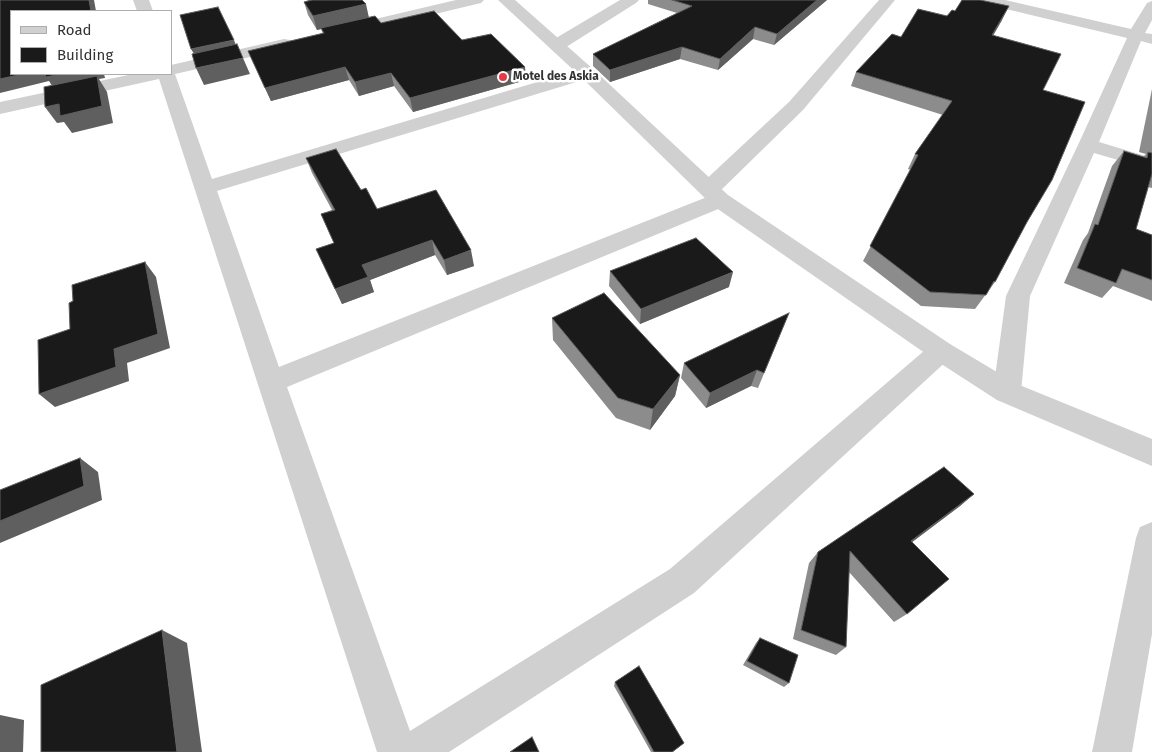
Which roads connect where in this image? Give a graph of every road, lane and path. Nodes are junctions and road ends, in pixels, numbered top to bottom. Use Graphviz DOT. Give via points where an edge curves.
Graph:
graph roads {
  1 [pos="476,0"];
  2 [pos="506,0"];
  3 [pos="631,0"];
  4 [pos="887,0"];
  5 [pos="986,0"];
  6 [pos="1152,6"];
  7 [pos="332,33"];
  8 [pos="1144,37"];
  9 [pos="304,40"];
  10 [pos="557,45"];
  11 [pos="172,70"];
  12 [pos="588,73"];
  13 [pos="151,75"];
  14 [pos="166,75"];
  15 [pos="0,108"];
  16 [pos="1088,145"];
  17 [pos="1152,164"];
  18 [pos="205,188"];
  19 [pos="714,195"];
  20 [pos="941,351"];
  21 [pos="271,382"];
  22 [pos="1007,392"];
  23 [pos="1152,453"];
  24 [pos="1152,538"];
  25 [pos="397,752"];
  26 [pos="413,752"];
  27 [pos="1112,752"];
  1 -- 7 [label="street"];
  2 -- 10 [label="street"];
  3 -- 10 [label="street"];
  4 -- 19 [label="street"];
  5 -- 8 [label="street"];
  6 -- 8 [label="street"];
  8 -- 16 [label="street"];
  9 -- 11 [label="street"];
  10 -- 12 [label="street"];
  12 -- 18 [label="street"];
  12 -- 19 [label="street"];
  13 -- 15 [label="street"];
  14 -- 18 [label="street"];
  16 -- 17 [label="street"];
  16 -- 22 [label="street" via="1018,296"];
  18 -- 21 [label="street"];
  19 -- 20 [label="street"];
  19 -- 21 [label="street"];
  20 -- 22 [label="street"];
  20 -- 26 [label="street" via="682,581"];
  21 -- 25 [label="street"];
  22 -- 23 [label="street"];
  24 -- 27 [label="street"];
}
